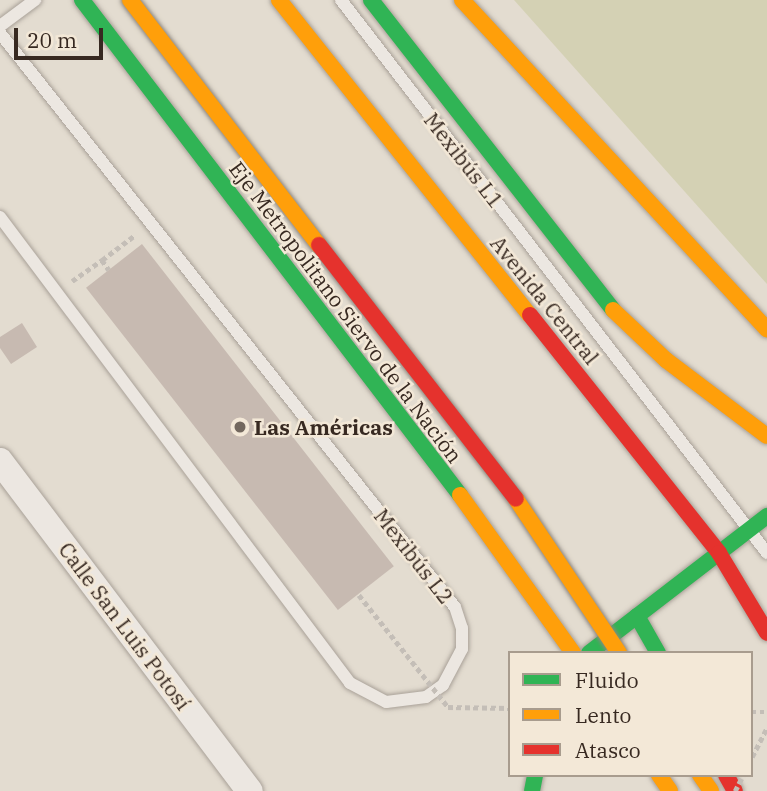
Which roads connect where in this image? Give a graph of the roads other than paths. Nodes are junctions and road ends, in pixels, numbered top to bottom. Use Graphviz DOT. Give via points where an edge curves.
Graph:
graph roads {
  1 [pos="34,0"];
  2 [pos="82,0"];
  3 [pos="130,0"];
  4 [pos="279,0"];
  5 [pos="341,0"];
  6 [pos="371,0"];
  7 [pos="462,0"];
  8 [pos="0,26"];
  9 [pos="0,33"];
  10 [pos="0,218"];
  11 [pos="767,329"];
  12 [pos="767,436"];
  13 [pos="0,461"];
  14 [pos="767,516"];
  15 [pos="748,530"];
  16 [pos="719,553"];
  17 [pos="767,553"];
  18 [pos="637,616"];
  19 [pos="767,633"];
  20 [pos="572,651"];
  21 [pos="591,651"];
  22 [pos="618,651"];
  23 [pos="657,651"];
  24 [pos="250,791"];
  1 -- 8 [label="lane"];
  2 -- 20 [label="main road, Eje Metropolitano Siervo de la Nación" via="490,534"];
  3 -- 22 [label="main road, Eje Metropolitano Siervo de la Nación, bridge" via="523,508"];
  4 -- 16 [label="main road, Avenida Central"];
  5 -- 15 [label="lane, Mexibús L1"];
  6 -- 12 [label="main road, Avenida Central" via="598,296 666,360"];
  7 -- 11 [label="main road"];
  9 -- 10 [label="lane, Mexibús L2" via="455,607 462,649 443,685 406,703 386,702 350,683"];
  13 -- 24 [label="street, Calle San Luis Potosí"];
  14 -- 15 [label="main road"];
  15 -- 16 [label="main road"];
  15 -- 17 [label="lane, Mexibús L1"];
  16 -- 18 [label="main road"];
  16 -- 19 [label="main road, Avenida Central"];
  18 -- 21 [label="main road"];
  18 -- 23 [label="main road"];
}
